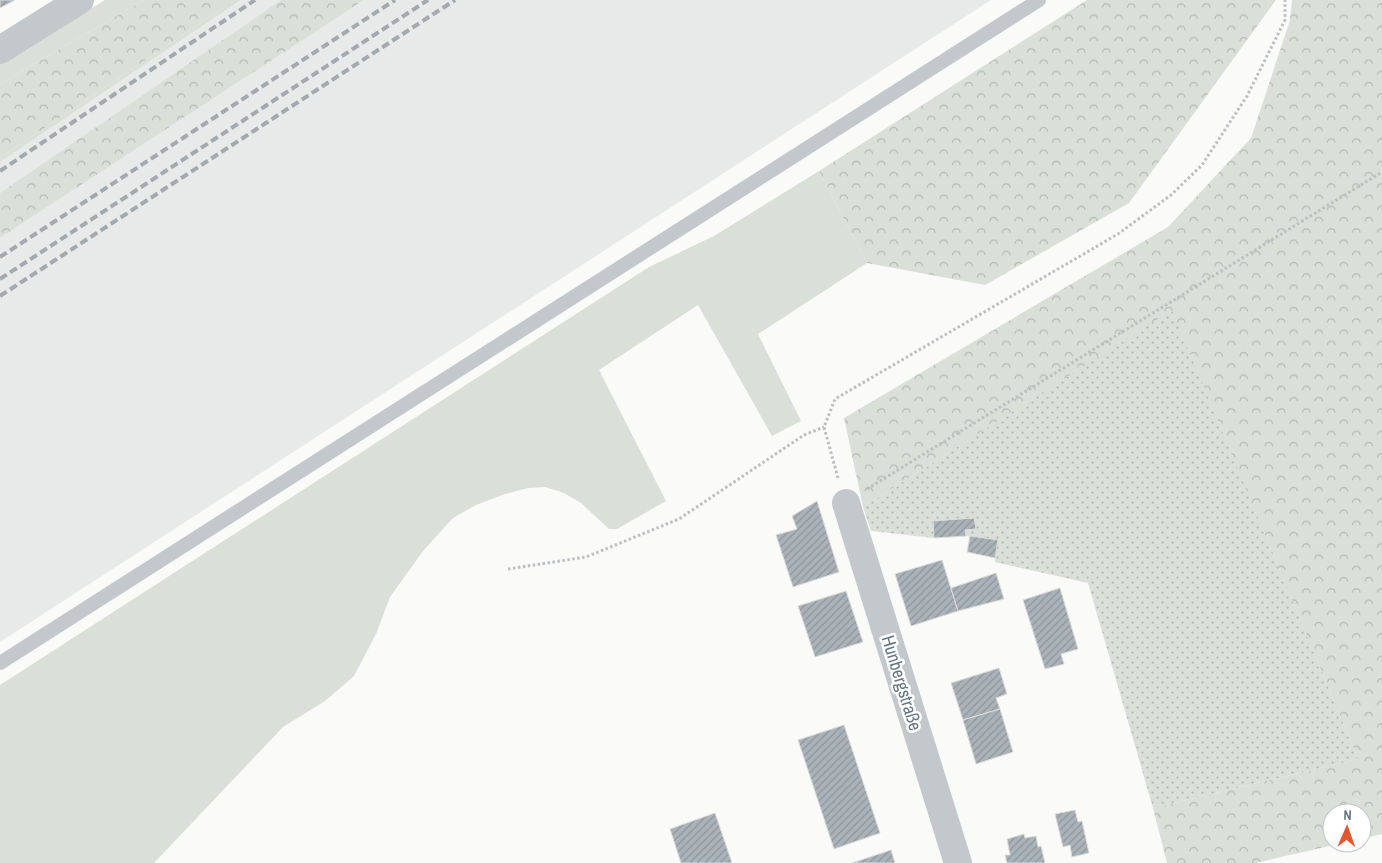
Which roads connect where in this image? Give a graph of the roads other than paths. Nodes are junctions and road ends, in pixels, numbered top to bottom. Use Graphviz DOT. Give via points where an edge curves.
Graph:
graph roads {
  1 [pos="80,0"];
  2 [pos="1039,0"];
  3 [pos="0,50"];
  4 [pos="846,503"];
  5 [pos="0,663"];
  6 [pos="958,863"];
  1 -- 3 [label="street"];
  2 -- 5 [label="lane"];
  4 -- 6 [label="street, Hunbergstraße"];
}
